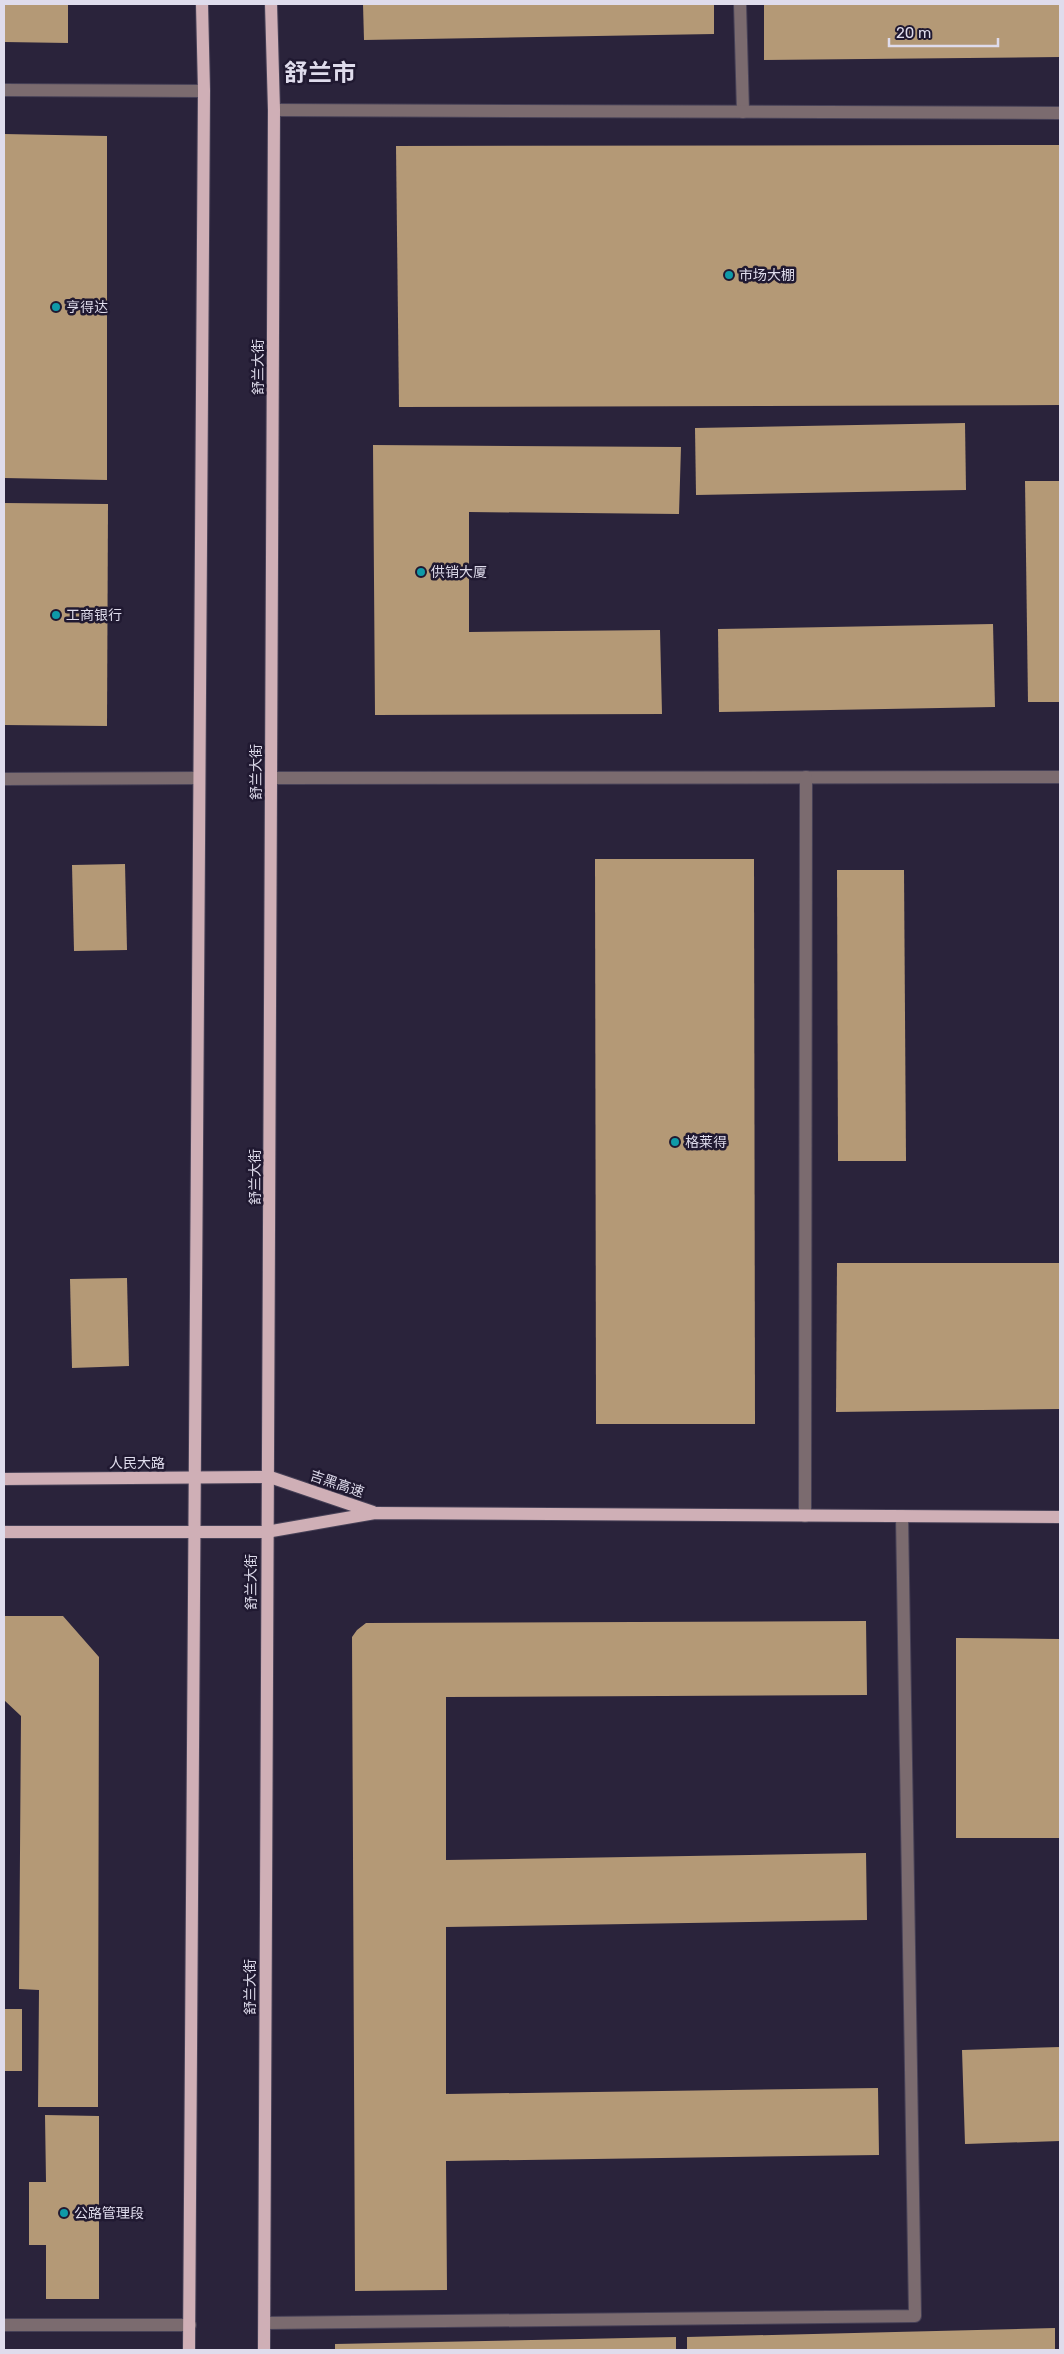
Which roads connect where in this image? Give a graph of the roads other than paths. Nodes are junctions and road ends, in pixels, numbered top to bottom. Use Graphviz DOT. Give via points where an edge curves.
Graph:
graph roads {
  1 [pos="202,4"];
  2 [pos="270,4"];
  3 [pos="740,4"];
  4 [pos="4,90"];
  5 [pos="204,91"];
  6 [pos="274,110"];
  7 [pos="743,112"];
  8 [pos="1060,113"];
  9 [pos="1060,776"];
  10 [pos="806,777"];
  11 [pos="198,778"];
  12 [pos="271,778"];
  13 [pos="4,779"];
  14 [pos="194,1477"];
  15 [pos="270,1477"];
  16 [pos="4,1479"];
  17 [pos="375,1513"];
  18 [pos="805,1516"];
  19 [pos="902,1516"];
  20 [pos="1060,1517"];
  21 [pos="4,1532"];
  22 [pos="266,1532"];
  23 [pos="194,1533"];
  24 [pos="265,2323"];
  25 [pos="4,2325"];
  26 [pos="190,2325"];
  27 [pos="189,2350"];
  28 [pos="264,2350"];
  1 -- 5 [label="main road"];
  2 -- 6 [label="main road, 舒兰大街"];
  3 -- 7 [label="street"];
  4 -- 5 [label="street"];
  5 -- 11 [label="main road"];
  6 -- 7 [label="street"];
  6 -- 12 [label="main road, 舒兰大街"];
  7 -- 8 [label="street"];
  9 -- 10 [label="street"];
  10 -- 12 [label="street"];
  10 -- 18 [label="street"];
  11 -- 13 [label="street"];
  11 -- 14 [label="main road"];
  12 -- 15 [label="main road, 舒兰大街"];
  14 -- 15 [label="main road, 人民大路"];
  14 -- 16 [label="main road, 人民大路"];
  14 -- 23 [label="main road"];
  15 -- 17 [label="main road, 吉黑高速"];
  15 -- 22 [label="main road, 舒兰大街"];
  17 -- 18 [label="main road"];
  17 -- 22 [label="main road, 吉黑高速"];
  18 -- 19 [label="main road"];
  19 -- 20 [label="main road"];
  19 -- 24 [label="street" via="915,2316"];
  21 -- 23 [label="main road"];
  22 -- 23 [label="main road"];
  22 -- 24 [label="main road, 舒兰大街"];
  23 -- 26 [label="main road"];
  24 -- 28 [label="main road, 舒兰大街"];
  25 -- 26 [label="street"];
  26 -- 27 [label="main road"];
}
